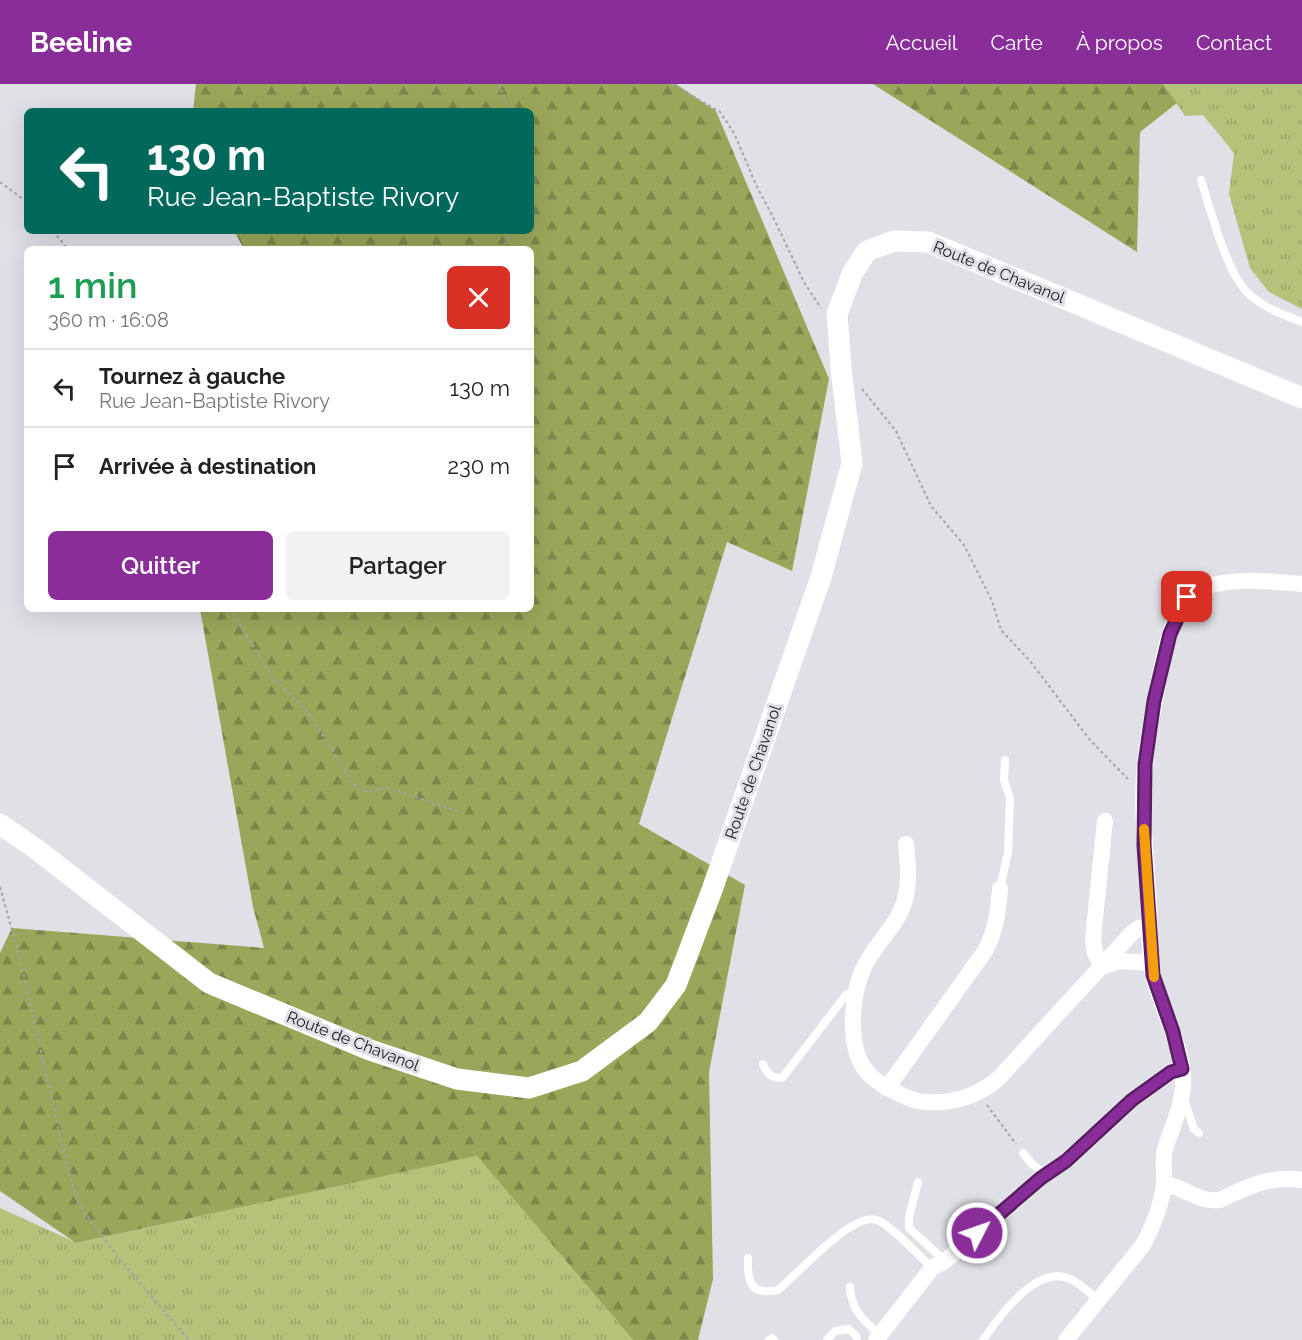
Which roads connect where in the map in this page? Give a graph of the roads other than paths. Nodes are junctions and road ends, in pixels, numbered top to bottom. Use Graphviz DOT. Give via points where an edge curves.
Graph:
graph roads {
  1 [pos="1201,180"];
  2 [pos="1302,322"];
  3 [pos="1302,398"];
  4 [pos="1302,584"];
  5 [pos="1005,760"];
  6 [pos="1105,821"];
  7 [pos="0,824"];
  8 [pos="906,844"];
  9 [pos="1000,890"];
  10 [pos="1150,927"];
  11 [pos="1151,963"];
  12 [pos="1102,967"];
  13 [pos="856,992"];
  14 [pos="763,1064"];
  15 [pos="1182,1069"];
  16 [pos="887,1088"];
  17 [pos="1181,1098"];
  18 [pos="1199,1132"];
  19 [pos="1023,1153"];
  20 [pos="1046,1175"];
  21 [pos="1301,1177"];
  22 [pos="918,1182"];
  23 [pos="1164,1184"];
  24 [pos="748,1258"];
  25 [pos="939,1264"];
  26 [pos="850,1287"];
  27 [pos="1098,1300"];
  28 [pos="878,1337"];
  29 [pos="769,1340"];
  30 [pos="774,1340"];
  31 [pos="827,1340"];
  32 [pos="857,1340"];
  33 [pos="983,1340"];
  34 [pos="1066,1340"];
  1 -- 2 [label="lane" via="1240,283 1264,305"];
  3 -- 7 [label="street, Route de Chavanol" via="928,242 894,241 867,251 852,274 837,314 852,464 821,576 712,890 676,985 648,1022 582,1071 529,1088 457,1079 370,1050 209,983"];
  4 -- 10 [label="street" via="1230,582 1202,589 1183,603 1166,645 1145,764 1144,845"];
  5 -- 9 [label="lane" via="1004,780 1010,798 1007,860"];
  6 -- 12 [label="street" via="1093,938"];
  8 -- 13 [label="street" via="908,887 904,904 872,953"];
  9 -- 16 [label="street" via="997,923 989,944"];
  10 -- 11 [label="street"];
  10 -- 12 [label="street" via="1132,933"];
  11 -- 12 [label="street" via="1120,960"];
  11 -- 15 [label="street"];
  12 -- 16 [label="street" via="998,1079 978,1093 938,1103 920,1102"];
  13 -- 14 [label="lane" via="846,995 783,1077 771,1076"];
  13 -- 16 [label="street" via="853,1018 857,1051 867,1073"];
  15 -- 17 [label="street"];
  15 -- 20 [label="street" via="1171,1072 1132,1100 1075,1154"];
  17 -- 18 [label="lane" via="1194,1129"];
  17 -- 23 [label="street" via="1165,1150"];
  19 -- 20 [label="lane"];
  20 -- 25 [label="street"];
  21 -- 23 [label="street" via="1265,1180 1213,1201"];
  22 -- 25 [label="lane" via="909,1228"];
  23 -- 27 [label="street" via="1158,1212 1143,1245"];
  24 -- 25 [label="lane" via="752,1285 768,1292 778,1290 855,1222 876,1219"];
  25 -- 28 [label="street"];
  26 -- 28 [label="lane" via="861,1318"];
  27 -- 33 [label="lane" via="1066,1277 1041,1280 1013,1303"];
  27 -- 34 [label="street"];
  29 -- 30 [label="lane"];
  31 -- 32 [label="lane" via="835,1331 849,1329"];
}
